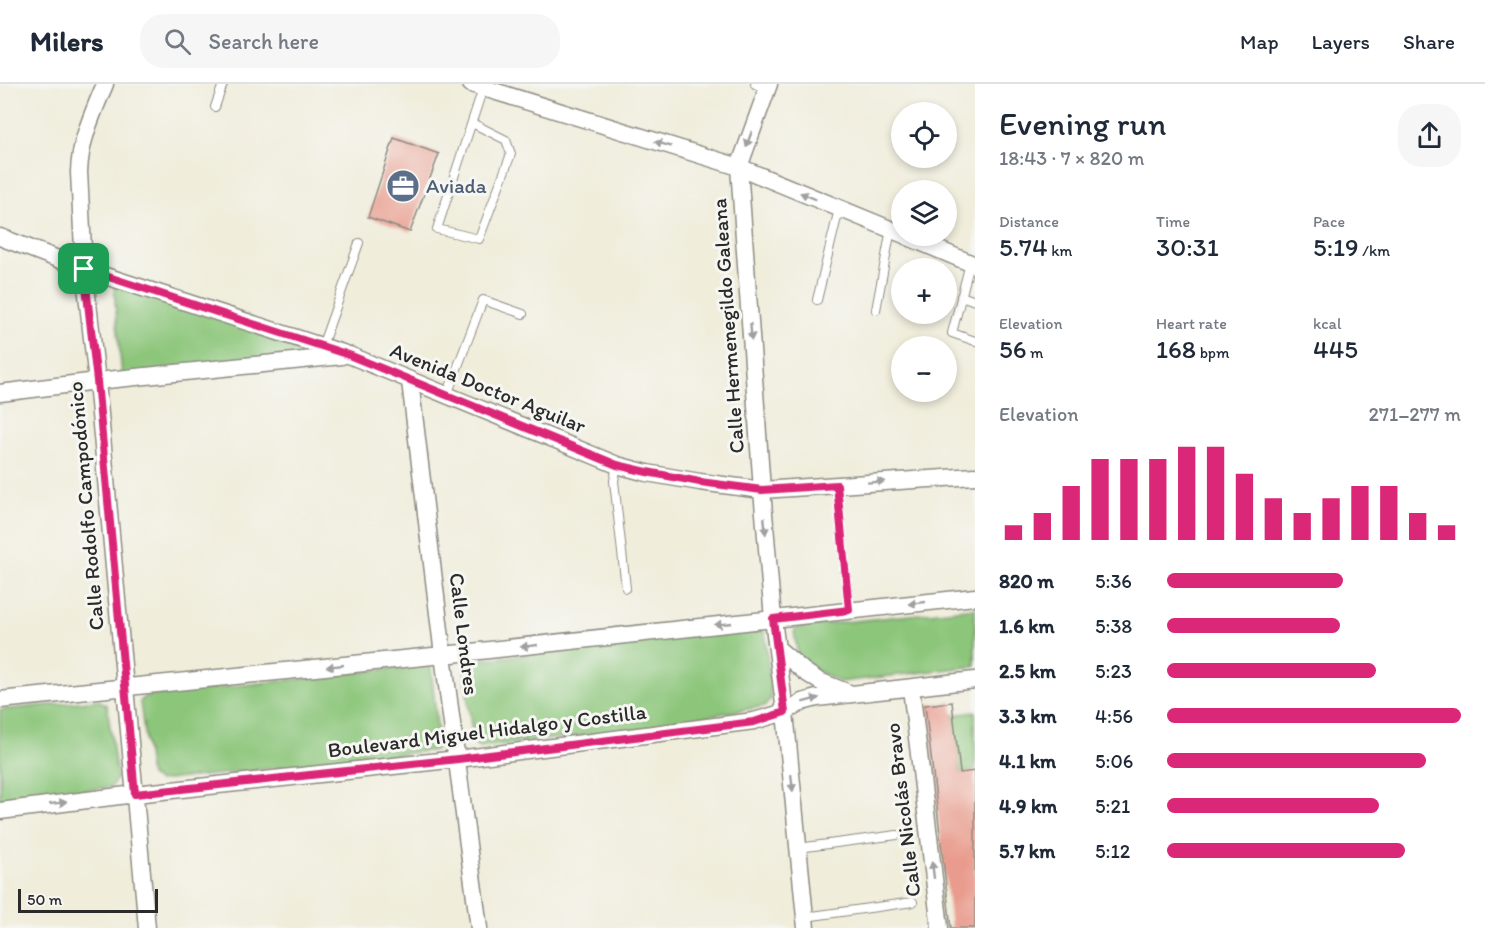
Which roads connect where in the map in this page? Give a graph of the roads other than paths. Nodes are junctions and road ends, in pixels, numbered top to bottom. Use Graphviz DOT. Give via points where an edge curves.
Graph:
graph roads {
  1 [pos="105,84"];
  2 [pos="224,84"];
  3 [pos="477,86"];
  4 [pos="764,86"];
  5 [pos="215,107"];
  6 [pos="472,123"];
  7 [pos="739,167"];
  8 [pos="839,209"];
  9 [pos="891,230"];
  10 [pos="0,237"];
  11 [pos="359,243"];
  12 [pos="895,246"];
  13 [pos="930,246"];
  14 [pos="973,264"];
  15 [pos="84,269"];
  16 [pos="961,296"];
  17 [pos="817,300"];
  18 [pos="975,302"];
  19 [pos="876,310"];
  20 [pos="523,314"];
  21 [pos="975,342"];
  22 [pos="322,346"];
  23 [pos="349,355"];
  24 [pos="97,381"];
  25 [pos="410,381"];
  26 [pos="0,393"];
  27 [pos="447,395"];
  28 [pos="617,465"];
  29 [pos="975,476"];
  30 [pos="837,485"];
  31 [pos="762,490"];
  32 [pos="626,588"];
  33 [pos="975,597"];
  34 [pos="849,610"];
  35 [pos="773,619"];
  36 [pos="777,648"];
  37 [pos="443,655"];
  38 [pos="975,680"];
  39 [pos="126,688"];
  40 [pos="911,688"];
  41 [pos="853,694"];
  42 [pos="0,699"];
  43 [pos="785,712"];
  44 [pos="458,759"];
  45 [pos="135,794"];
  46 [pos="0,811"];
  47 [pos="897,835"];
  48 [pos="798,848"];
  49 [pos="913,902"];
  50 [pos="805,922"];
  51 [pos="147,928"];
  52 [pos="479,928"];
  53 [pos="940,928"];
  1 -- 15 [label="street, Calle Rodolfo Campodónico" via="79,156"];
  2 -- 5 [label="lane"];
  3 -- 6 [label="lane"];
  7 -- 3 [label="street, one-way"];
  4 -- 7 [label="street, Calle Hermenegildo Galeana, one-way"];
  6 -- 6 [label="lane" via="437,229 479,239 511,154 506,140"];
  8 -- 7 [label="street, one-way"];
  7 -- 31 [label="street, Calle Hermenegildo Galeana, one-way"];
  8 -- 9 [label="street"];
  8 -- 17 [label="lane"];
  10 -- 15 [label="street, Avenida Doctor Aguilar"];
  11 -- 22 [label="lane"];
  12 -- 19 [label="lane"];
  13 -- 14 [label="street"];
  14 -- 16 [label="lane"];
  15 -- 22 [label="street, Avenida Doctor Aguilar"];
  15 -- 24 [label="street, Calle Rodolfo Campodónico"];
  16 -- 18 [label="lane"];
  16 -- 21 [label="lane" via="952,333"];
  20 -- 27 [label="lane" via="483,300"];
  22 -- 23 [label="street, Avenida Doctor Aguilar"];
  23 -- 24 [label="street"];
  23 -- 25 [label="street, Avenida Doctor Aguilar"];
  24 -- 26 [label="street"];
  24 -- 39 [label="street, Calle Rodolfo Campodónico"];
  25 -- 27 [label="street, Avenida Doctor Aguilar"];
  25 -- 37 [label="street, Calle Londres"];
  27 -- 28 [label="street, Avenida Doctor Aguilar"];
  28 -- 31 [label="street, Avenida Doctor Aguilar"];
  28 -- 32 [label="lane" via="614,481"];
  30 -- 29 [label="street, Avenida Doctor Aguilar, one-way"];
  30 -- 31 [label="street, Avenida Doctor Aguilar"];
  30 -- 34 [label="lane"];
  31 -- 35 [label="street, Calle Hermenegildo Galeana, one-way"];
  33 -- 34 [label="street, one-way"];
  34 -- 35 [label="street"];
  35 -- 36 [label="street, Calle Hermenegildo Galeana"];
  35 -- 37 [label="street, one-way"];
  36 -- 41 [label="street" via="819,681"];
  36 -- 43 [label="street, Calle Hermenegildo Galeana"];
  37 -- 39 [label="street, one-way"];
  37 -- 44 [label="street, Calle Londres"];
  38 -- 40 [label="street, Boulevard Miguel Hidalgo y Costilla"];
  39 -- 42 [label="street"];
  39 -- 45 [label="street, Calle Rodolfo Campodónico"];
  40 -- 41 [label="street, Boulevard Miguel Hidalgo y Costilla"];
  53 -- 40 [label="street, Calle Nicolás Bravo, one-way"];
  43 -- 41 [label="street, Boulevard Miguel Hidalgo y Costilla, one-way" via="817,698"];
  43 -- 44 [label="street, Boulevard Miguel Hidalgo y Costilla" via="754,722"];
  43 -- 48 [label="street, Calle Hermenegildo Galeana, one-way"];
  44 -- 45 [label="street, Boulevard Miguel Hidalgo y Costilla"];
  44 -- 52 [label="street, Calle Londres"];
  46 -- 45 [label="street, Boulevard Miguel Hidalgo y Costilla, one-way"];
  45 -- 51 [label="street, Calle Rodolfo Campodónico"];
  47 -- 48 [label="lane"];
  48 -- 50 [label="street, Calle Hermenegildo Galeana"];
  49 -- 50 [label="lane"];
}
